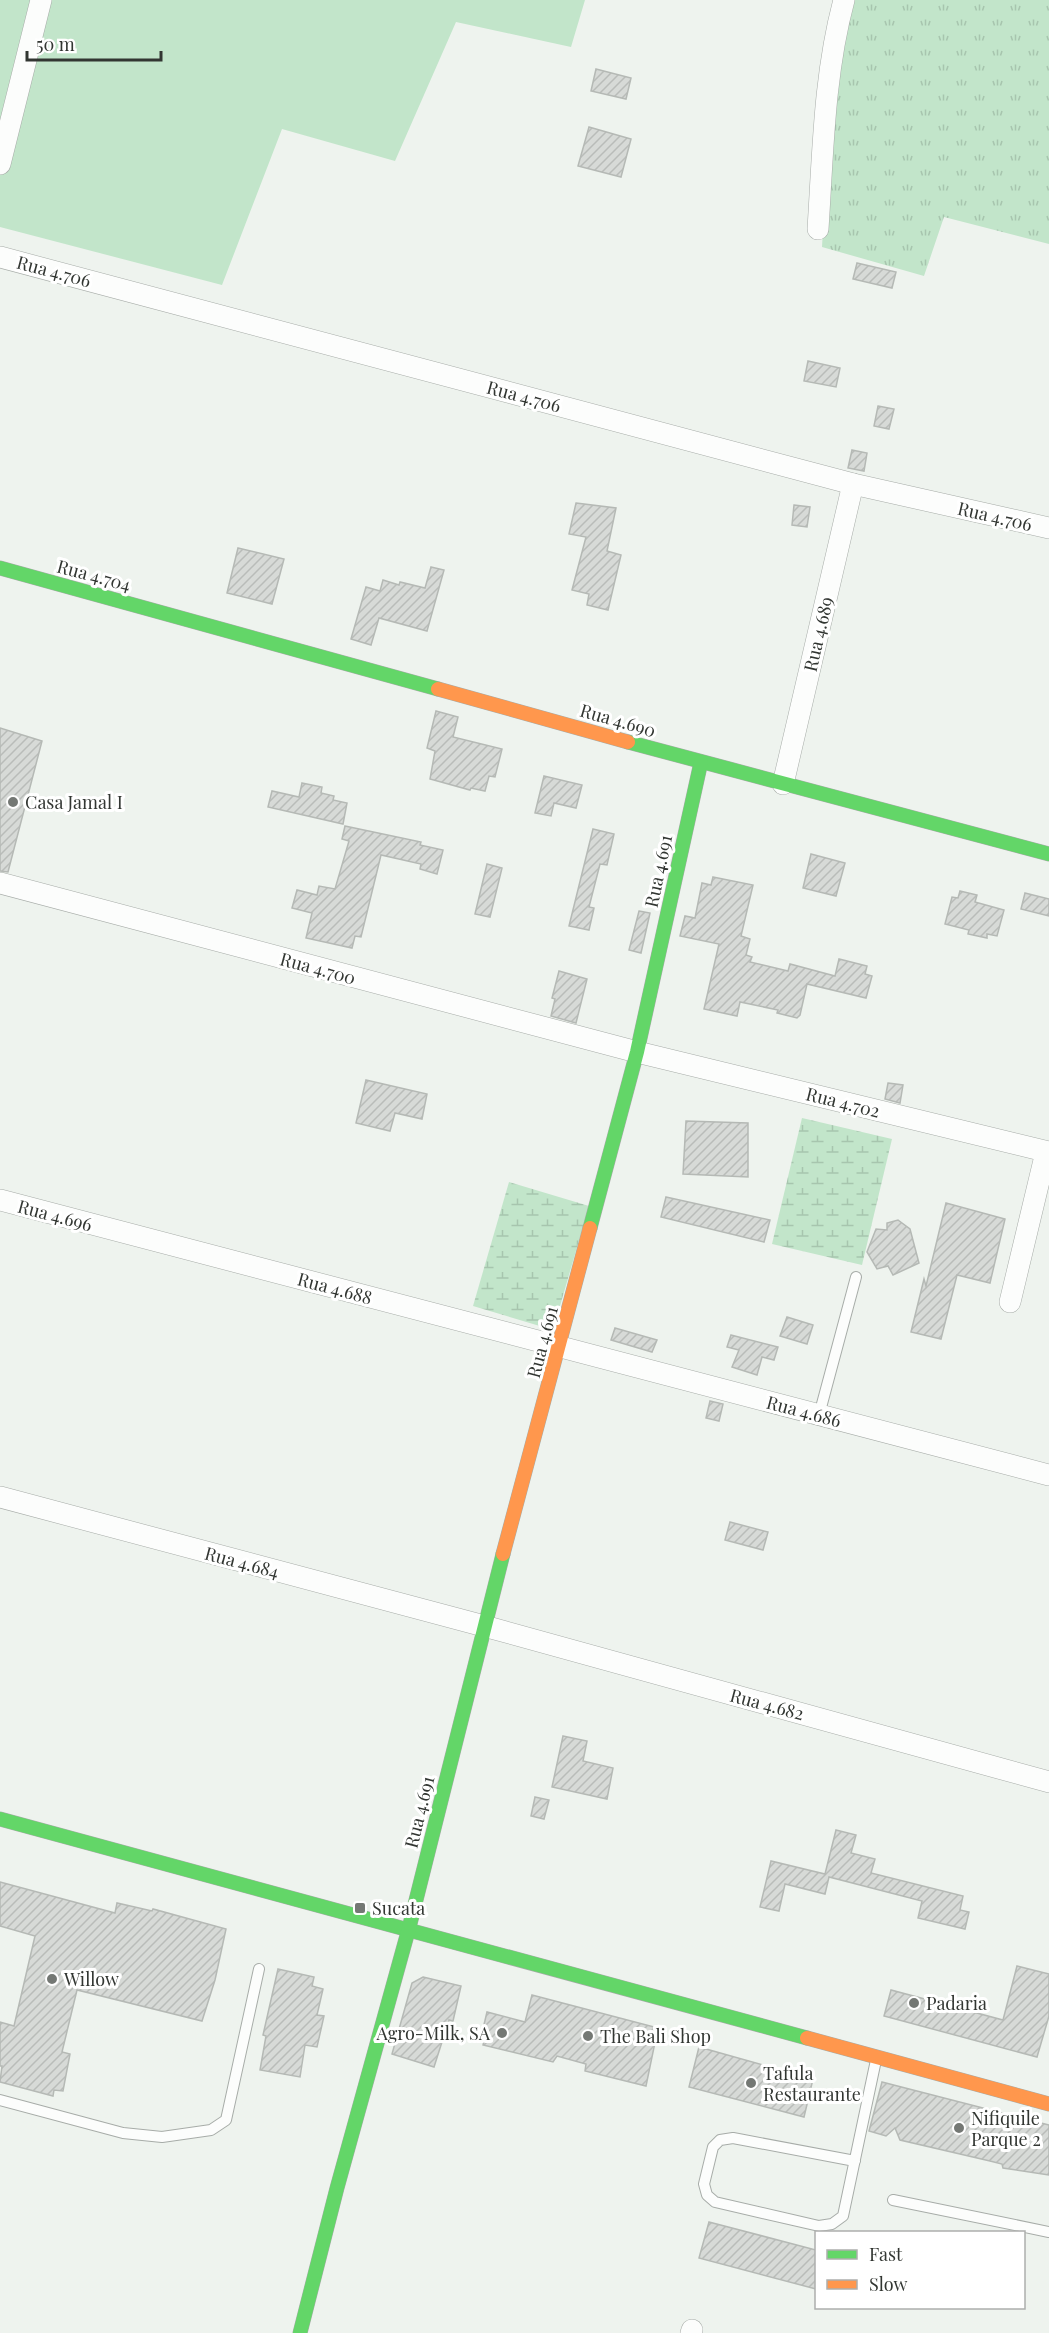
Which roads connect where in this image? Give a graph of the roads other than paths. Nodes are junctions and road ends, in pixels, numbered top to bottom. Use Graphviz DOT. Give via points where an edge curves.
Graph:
graph roads {
  1 [pos="41,0"];
  2 [pos="844,0"];
  3 [pos="0,164"];
  4 [pos="818,229"];
  5 [pos="0,257"];
  6 [pos="853,484"];
  7 [pos="1049,528"];
  8 [pos="0,568"];
  9 [pos="178,616"];
  10 [pos="701,762"];
  11 [pos="783,784"];
  12 [pos="1048,851"];
  13 [pos="0,884"];
  14 [pos="637,1052"];
  15 [pos="1048,1152"];
  16 [pos="0,1200"];
  17 [pos="110,1229"];
  18 [pos="856,1277"];
  19 [pos="1010,1302"];
  20 [pos="560,1347"];
  21 [pos="819,1415"];
  22 [pos="1049,1476"];
  23 [pos="0,1497"];
  24 [pos="484,1626"];
  25 [pos="1049,1782"];
  26 [pos="0,1819"];
  27 [pos="409,1928"];
  28 [pos="259,1970"];
  29 [pos="877,2057"];
  30 [pos="0,2100"];
  31 [pos="1049,2104"];
  32 [pos="855,2161"];
  33 [pos="893,2200"];
  34 [pos="1049,2232"];
  35 [pos="300,2333"];
  1 -- 3 [label="street"];
  2 -- 4 [label="street" via="829,81"];
  5 -- 6 [label="street, Rua 4.706"];
  6 -- 7 [label="street, Rua 4.706"];
  6 -- 11 [label="street, Rua 4.689"];
  8 -- 9 [label="street, Rua 4.704"];
  9 -- 10 [label="street, Rua 4.690"];
  10 -- 11 [label="street, Rua 4.690"];
  10 -- 14 [label="street, Rua 4.691"];
  11 -- 12 [label="street, Rua 4.690"];
  13 -- 14 [label="street, Rua 4.700"];
  14 -- 15 [label="street, Rua 4.702"];
  14 -- 20 [label="street, Rua 4.691"];
  15 -- 19 [label="street"];
  16 -- 17 [label="street, Rua 4.696"];
  17 -- 20 [label="street, Rua 4.688"];
  18 -- 21 [label="lane"];
  20 -- 21 [label="street, Rua 4.686"];
  20 -- 24 [label="street, Rua 4.691"];
  21 -- 22 [label="street, Rua 4.686"];
  23 -- 24 [label="street, Rua 4.684"];
  24 -- 25 [label="street, Rua 4.682"];
  24 -- 27 [label="street, Rua 4.691"];
  26 -- 27 [label="street"];
  27 -- 29 [label="street"];
  27 -- 35 [label="street, Rua 4.691"];
  28 -- 30 [label="lane" via="226,2120 211,2130 162,2138 123,2133"];
  29 -- 31 [label="street"];
  29 -- 32 [label="lane"];
  32 -- 32 [label="lane" via="843,2216 832,2224 819,2226 715,2202 707,2195 704,2184 713,2147 720,2140 733,2138"];
  33 -- 34 [label="lane"];
}
